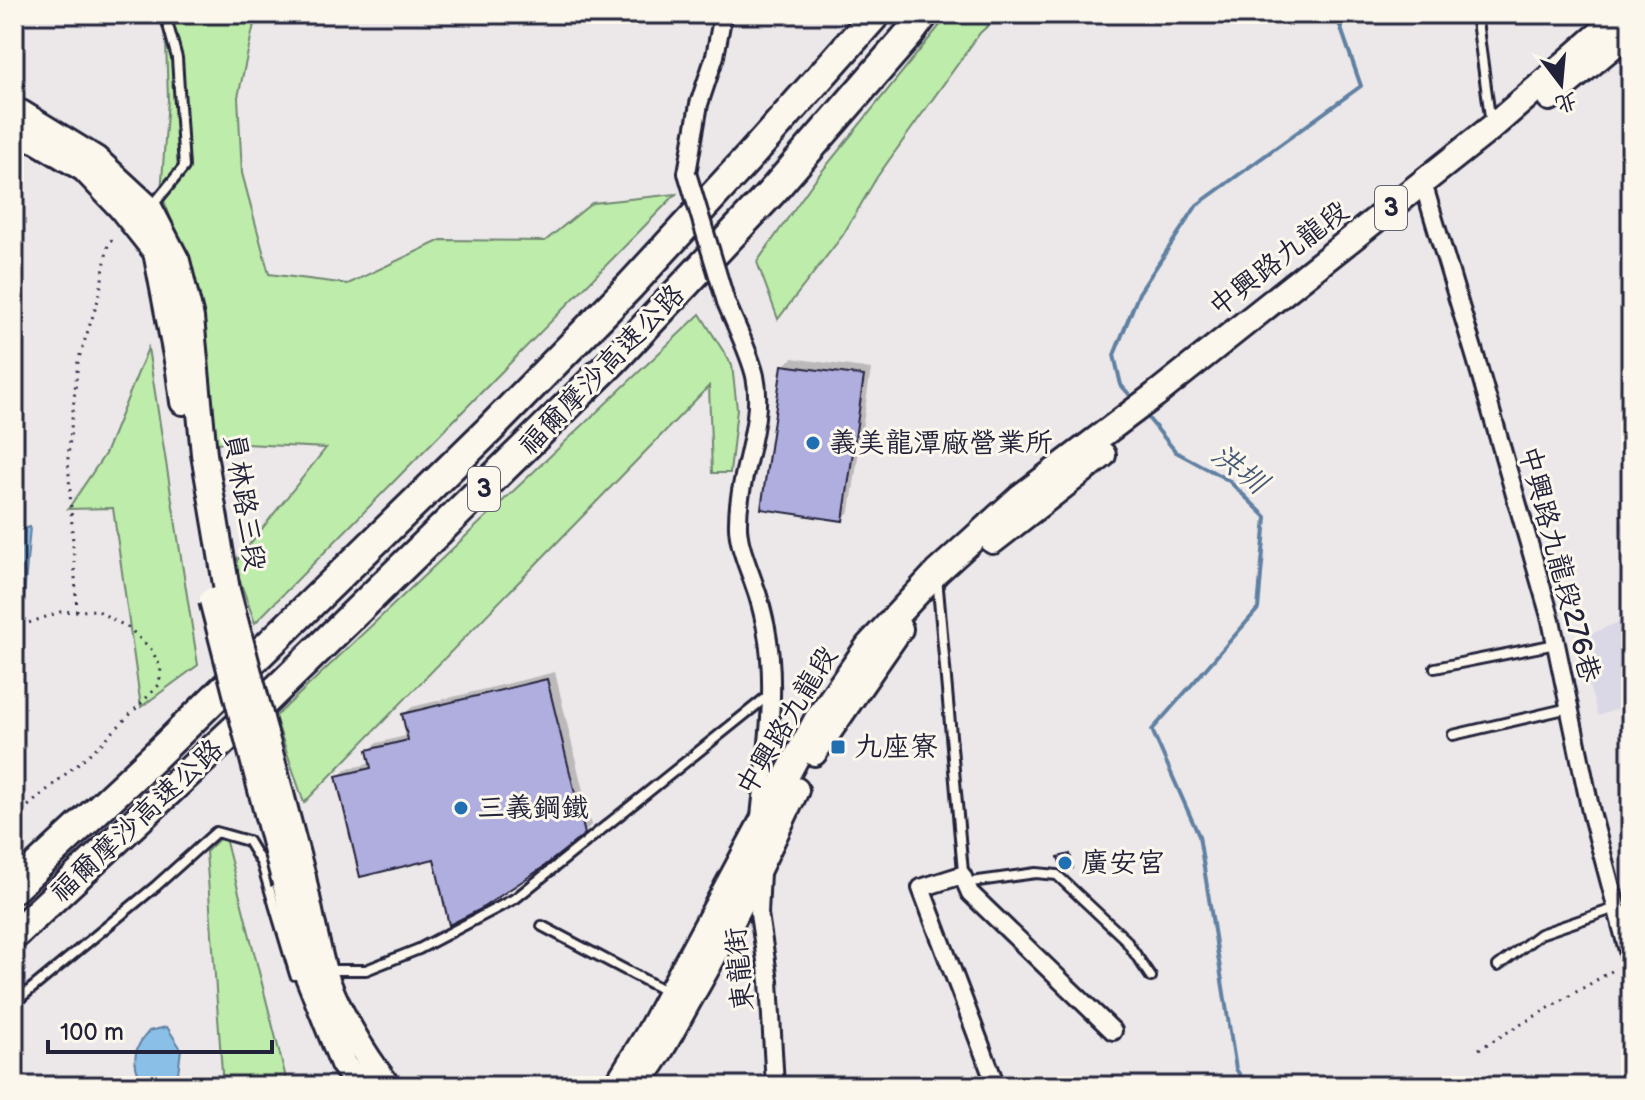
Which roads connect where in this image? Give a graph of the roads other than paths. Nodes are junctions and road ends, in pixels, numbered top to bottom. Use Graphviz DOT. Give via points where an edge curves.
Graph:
graph roads {
  1 [pos="165,14"];
  2 [pos="723,14"];
  3 [pos="876,14"];
  4 [pos="924,14"];
  5 [pos="1476,14"];
  6 [pos="1622,14"];
  7 [pos="1631,31"];
  8 [pos="14,112"];
  9 [pos="1491,128"];
  10 [pos="14,133"];
  11 [pos="1425,191"];
  12 [pos="140,214"];
  13 [pos="938,579"];
  14 [pos="1556,644"];
  15 [pos="1435,668"];
  16 [pos="770,694"];
  17 [pos="1569,708"];
  18 [pos="1453,735"];
  19 [pos="760,846"];
  20 [pos="964,883"];
  21 [pos="14,888"];
  22 [pos="1624,911"];
  23 [pos="542,926"];
  24 [pos="14,935"];
  25 [pos="1631,961"];
  26 [pos="1498,966"];
  27 [pos="315,972"];
  28 [pos="1151,977"];
  29 [pos="670,993"];
  30 [pos="14,1003"];
  31 [pos="1113,1031"];
  32 [pos="360,1086"];
  33 [pos="388,1086"];
  34 [pos="616,1086"];
  35 [pos="635,1086"];
  36 [pos="775,1086"];
  37 [pos="995,1086"];
  1 -- 12 [label="lane" via="177,58 184,167"];
  2 -- 16 [label="street, 東龍街, bridge" via="687,173 726,302 755,374 757,409 737,524 766,629"];
  3 -- 21 [label="highway, 福爾摩沙高速公路 / 3" via="630,286 489,430"];
  4 -- 24 [label="highway, 福爾摩沙高速公路 / 3" via="771,193 613,361 262,704"];
  5 -- 9 [label="lane"];
  6 -- 9 [label="main road, 中興路九龍段 / 3"];
  7 -- 11 [label="main road, 中興路九龍段 / 3"];
  8 -- 12 [label="main road, 員林路三段" via="96,159"];
  9 -- 11 [label="main road, 中興路九龍段 / 3"];
  10 -- 12 [label="main road, 員林路三段" via="84,169"];
  11 -- 13 [label="main road, 中興路九龍段 / 3" via="1130,424 1021,496"];
  11 -- 14 [label="street, 中興路九龍段276巷"];
  12 -- 27 [label="main road, 員林路三段, bridge" via="177,261 191,318 220,595"];
  13 -- 19 [label="main road, 中興路九龍段 / 3" via="812,755"];
  13 -- 19 [label="main road, 中興路九龍段 / 3" via="868,646 817,719"];
  13 -- 20 [label="lane"];
  14 -- 15 [label="lane"];
  14 -- 17 [label="street, 中興路九龍段276巷"];
  16 -- 19 [label="street, 東龍街"];
  16 -- 27 [label="lane" via="516,898 419,949 366,970"];
  17 -- 18 [label="lane"];
  17 -- 22 [label="street, 中興路九龍段276巷" via="1591,812"];
  19 -- 29 [label="main road, 中興路九龍段 / 3"];
  19 -- 35 [label="main road, 中興路九龍段 / 3" via="697,987 651,1068"];
  19 -- 36 [label="street, 東龍街" via="759,914"];
  20 -- 28 [label="lane" via="1057,875 1125,939"];
  20 -- 31 [label="street"];
  20 -- 37 [label="street" via="962,875 921,888"];
  22 -- 25 [label="street, 中興路九龍段276巷"];
  22 -- 26 [label="lane" via="1540,934"];
  23 -- 29 [label="lane"];
  27 -- 30 [label="lane" via="295,975 262,864 248,841 216,832"];
  27 -- 32 [label="main road" via="343,1064"];
  27 -- 33 [label="main road"];
  29 -- 34 [label="main road, 中興路九龍段 / 3"];
}
